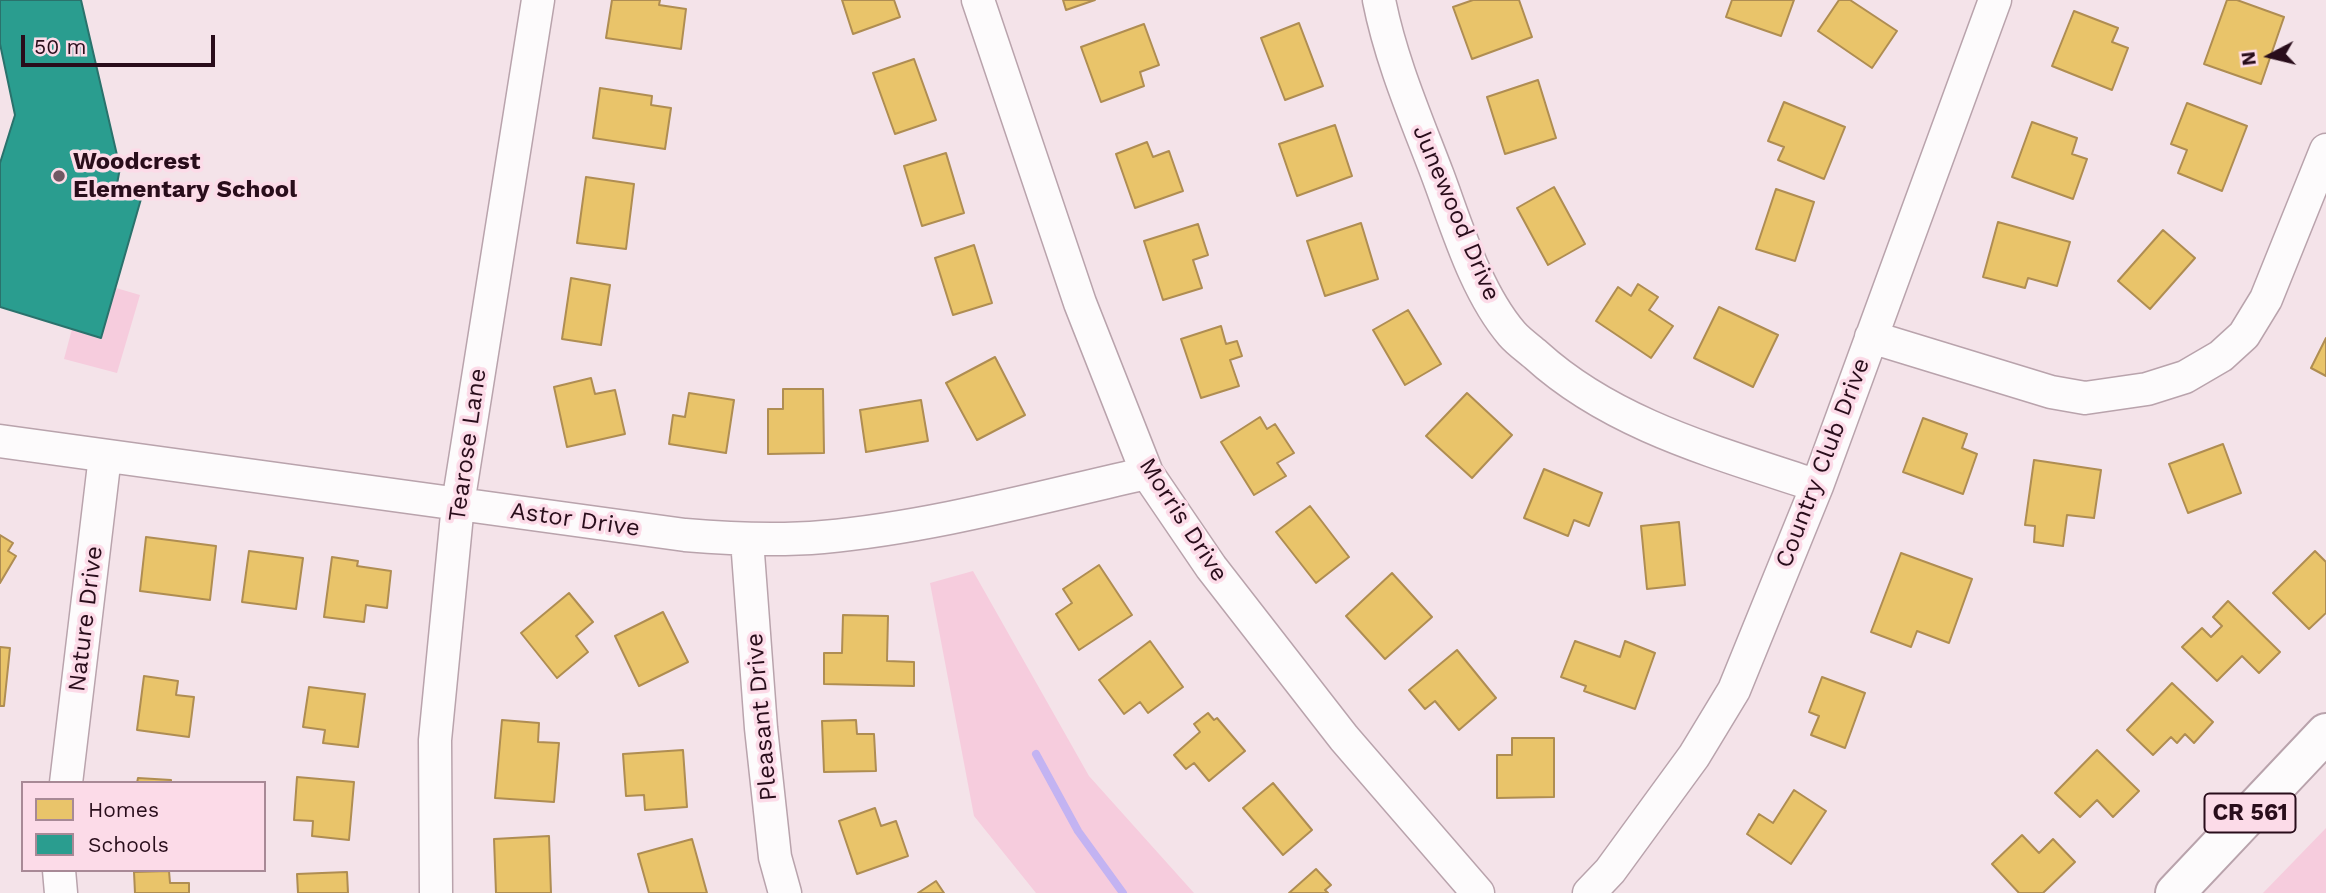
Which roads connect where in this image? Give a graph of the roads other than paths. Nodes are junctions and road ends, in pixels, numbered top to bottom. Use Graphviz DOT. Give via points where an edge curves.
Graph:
graph roads {
  1 [pos="538,0"];
  2 [pos="978,0"];
  3 [pos="1380,0"];
  4 [pos="1995,0"];
  5 [pos="2326,150"];
  6 [pos="1871,337"];
  7 [pos="0,441"];
  8 [pos="105,456"];
  9 [pos="1147,473"];
  10 [pos="1817,486"];
  11 [pos="458,504"];
  12 [pos="747,540"];
  13 [pos="2326,733"];
  14 [pos="66,781"];
  15 [pos="59,872"];
  16 [pos="61,893"];
  17 [pos="436,893"];
  18 [pos="785,893"];
  19 [pos="1478,893"];
  20 [pos="1589,893"];
  21 [pos="2175,893"];
  1 -- 11 [label="street, Tearose Lane"];
  2 -- 9 [label="street, Morris Drive" via="1080,303"];
  3 -- 10 [label="street, Junewood Drive" via="1401,80 1470,260 1512,334 1586,393 1632,418 1687,442"];
  4 -- 6 [label="street, Country Club Drive"];
  5 -- 6 [label="street" via="2266,299 2244,335 2221,356 2185,377 2147,389 2085,398 2051,392"];
  6 -- 10 [label="street, Country Club Drive"];
  7 -- 8 [label="street, Astor Drive"];
  8 -- 11 [label="street, Astor Drive"];
  8 -- 14 [label="street, Nature Drive"];
  9 -- 12 [label="street, Astor Drive" via="926,522 823,537"];
  9 -- 19 [label="street, Morris Drive" via="1210,567 1344,738"];
  10 -- 20 [label="street, Country Club Drive" via="1734,691 1694,756"];
  11 -- 12 [label="street, Astor Drive" via="685,536"];
  11 -- 17 [label="street, Tearose Lane" via="435,740"];
  12 -- 18 [label="street, Pleasant Drive" via="761,728 775,857"];
  13 -- 21 [label="main road, CR 561"];
  15 -- 16 [label="street"];
}
